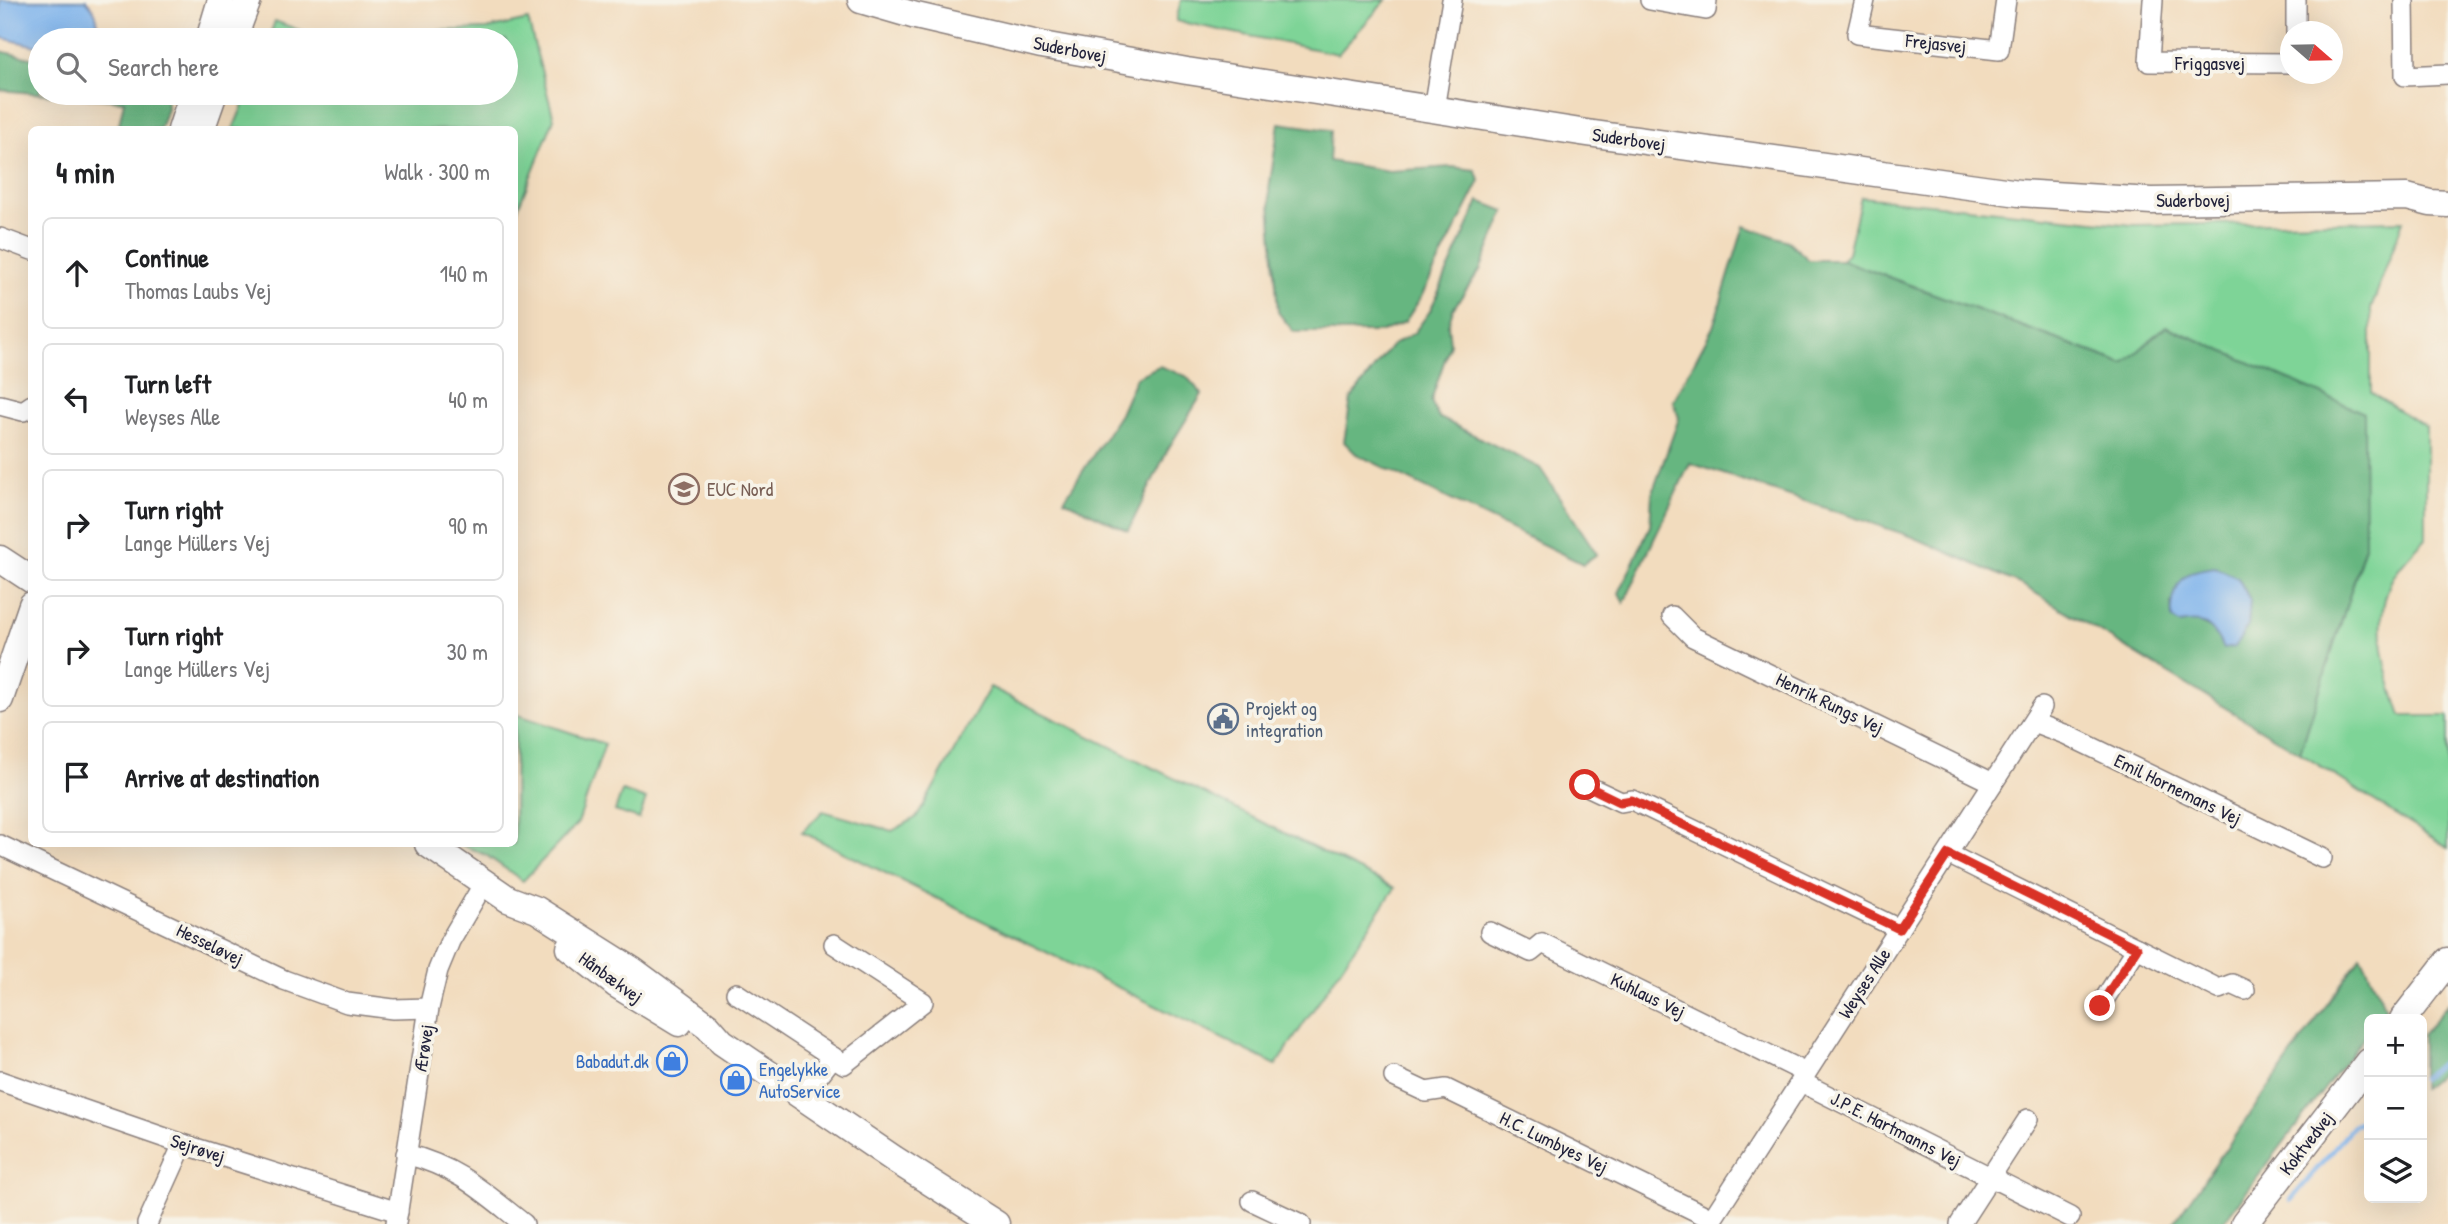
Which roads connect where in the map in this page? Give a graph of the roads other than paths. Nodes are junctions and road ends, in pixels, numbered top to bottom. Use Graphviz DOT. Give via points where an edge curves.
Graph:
graph roads {
  1 [pos="221,0"];
  2 [pos="248,0"];
  3 [pos="861,0"];
  4 [pos="1452,0"];
  5 [pos="1650,0"];
  6 [pos="1707,0"];
  7 [pos="1865,0"];
  8 [pos="2006,0"];
  9 [pos="2154,0"];
  10 [pos="2296,0"];
  11 [pos="2404,0"];
  12 [pos="2296,21"];
  13 [pos="213,28"];
  14 [pos="238,28"];
  15 [pos="2280,63"];
  16 [pos="2448,74"];
  17 [pos="189,105"];
  18 [pos="210,105"];
  19 [pos="1434,109"];
  20 [pos="182,126"];
  21 [pos="202,126"];
  22 [pos="2448,189"];
  23 [pos="2407,197"];
  24 [pos="2448,204"];
  25 [pos="0,238"];
  26 [pos="28,248"];
  27 [pos="0,405"];
  28 [pos="28,408"];
  29 [pos="0,559"];
  30 [pos="28,577"];
  31 [pos="1672,616"];
  32 [pos="28,617"];
  33 [pos="0,699"];
  34 [pos="2038,714"];
  35 [pos="1993,783"];
  36 [pos="1585,785"];
  37 [pos="0,845"];
  38 [pos="432,847"];
  39 [pos="1948,854"];
  40 [pos="2322,858"];
  41 [pos="484,883"];
  42 [pos="1899,929"];
  43 [pos="1490,932"];
  44 [pos="834,943"];
  45 [pos="2137,948"];
  46 [pos="2448,961"];
  47 [pos="2245,990"];
  48 [pos="736,993"];
  49 [pos="2100,1006"];
  50 [pos="429,1008"];
  51 [pos="2407,1014"];
  52 [pos="833,1057"];
  53 [pos="2364,1069"];
  54 [pos="1394,1077"];
  55 [pos="1804,1077"];
  56 [pos="0,1081"];
  57 [pos="802,1097"];
  58 [pos="2028,1119"];
  59 [pos="183,1144"];
  60 [pos="406,1154"];
  61 [pos="1990,1177"];
  62 [pos="1252,1201"];
  63 [pos="2072,1214"];
  64 [pos="397,1218"];
  65 [pos="1710,1222"];
  66 [pos="2250,1222"];
  67 [pos="148,1224"];
  68 [pos="524,1224"];
  69 [pos="996,1224"];
  70 [pos="1301,1224"];
  71 [pos="1960,1224"];
  1 -- 13 [label="street"];
  2 -- 14 [label="street"];
  3 -- 19 [label="street, Suderbovej" via="1042,45"];
  4 -- 19 [label="street"];
  5 -- 6 [label="street" via="1706,10"];
  7 -- 8 [label="street, Frejasvej" via="1857,34 1999,50"];
  9 -- 15 [label="street, Friggasvej" via="2149,62"];
  10 -- 12 [label="street"];
  11 -- 16 [label="street" via="2405,76"];
  17 -- 20 [label="street"];
  18 -- 21 [label="street"];
  19 -- 23 [label="street, Suderbovej" via="2019,193 2152,201"];
  22 -- 23 [label="street, Suderbovej"];
  23 -- 24 [label="street, Suderbovej"];
  25 -- 26 [label="street"];
  27 -- 28 [label="street" via="23,411"];
  29 -- 30 [label="street"];
  31 -- 35 [label="street, Henrik Rungs Vej" via="1693,637"];
  32 -- 33 [label="street"];
  34 -- 35 [label="street, Weyses Alle"];
  34 -- 40 [label="street, Emil Hornemans Vej" via="2067,735"];
  35 -- 39 [label="street, Weyses Alle"];
  36 -- 42 [label="street" via="1620,802 1632,800"];
  37 -- 50 [label="street, Hesseløvej" via="284,980 347,1003"];
  38 -- 41 [label="street, Hånbækvej"];
  39 -- 42 [label="street, Weyses Alle"];
  39 -- 45 [label="street"];
  41 -- 50 [label="street, Ærøvej" via="450,941"];
  41 -- 57 [label="street, Hånbækvej" via="508,899 537,909 632,970 708,1026 722,1042"];
  42 -- 55 [label="street, Weyses Alle"];
  43 -- 55 [label="street, Kuhlaus Vej" via="1531,951 1542,943"];
  44 -- 52 [label="street" via="923,1002 844,1064"];
  45 -- 47 [label="street" via="2219,989 2232,984"];
  45 -- 49 [label="street"];
  46 -- 51 [label="street"];
  48 -- 52 [label="street"];
  50 -- 60 [label="street, Ærøvej"];
  52 -- 57 [label="street"];
  53 -- 66 [label="street, Koktvedvej"];
  54 -- 65 [label="street, H.C. Lumbyes Vej" via="1426,1092 1446,1089"];
  55 -- 61 [label="street, J.P.E. Hartmanns Vej"];
  55 -- 65 [label="street, Weyses Alle"];
  56 -- 59 [label="street, Sejrøvej"];
  57 -- 69 [label="street, Hånbækvej"];
  58 -- 61 [label="street"];
  59 -- 64 [label="street, Sejrøvej"];
  59 -- 67 [label="street"];
  60 -- 64 [label="street, Ærøvej"];
  60 -- 68 [label="street" via="473,1183"];
  61 -- 63 [label="street, J.P.E. Hartmanns Vej"];
  61 -- 71 [label="street"];
  62 -- 70 [label="street"];
}
